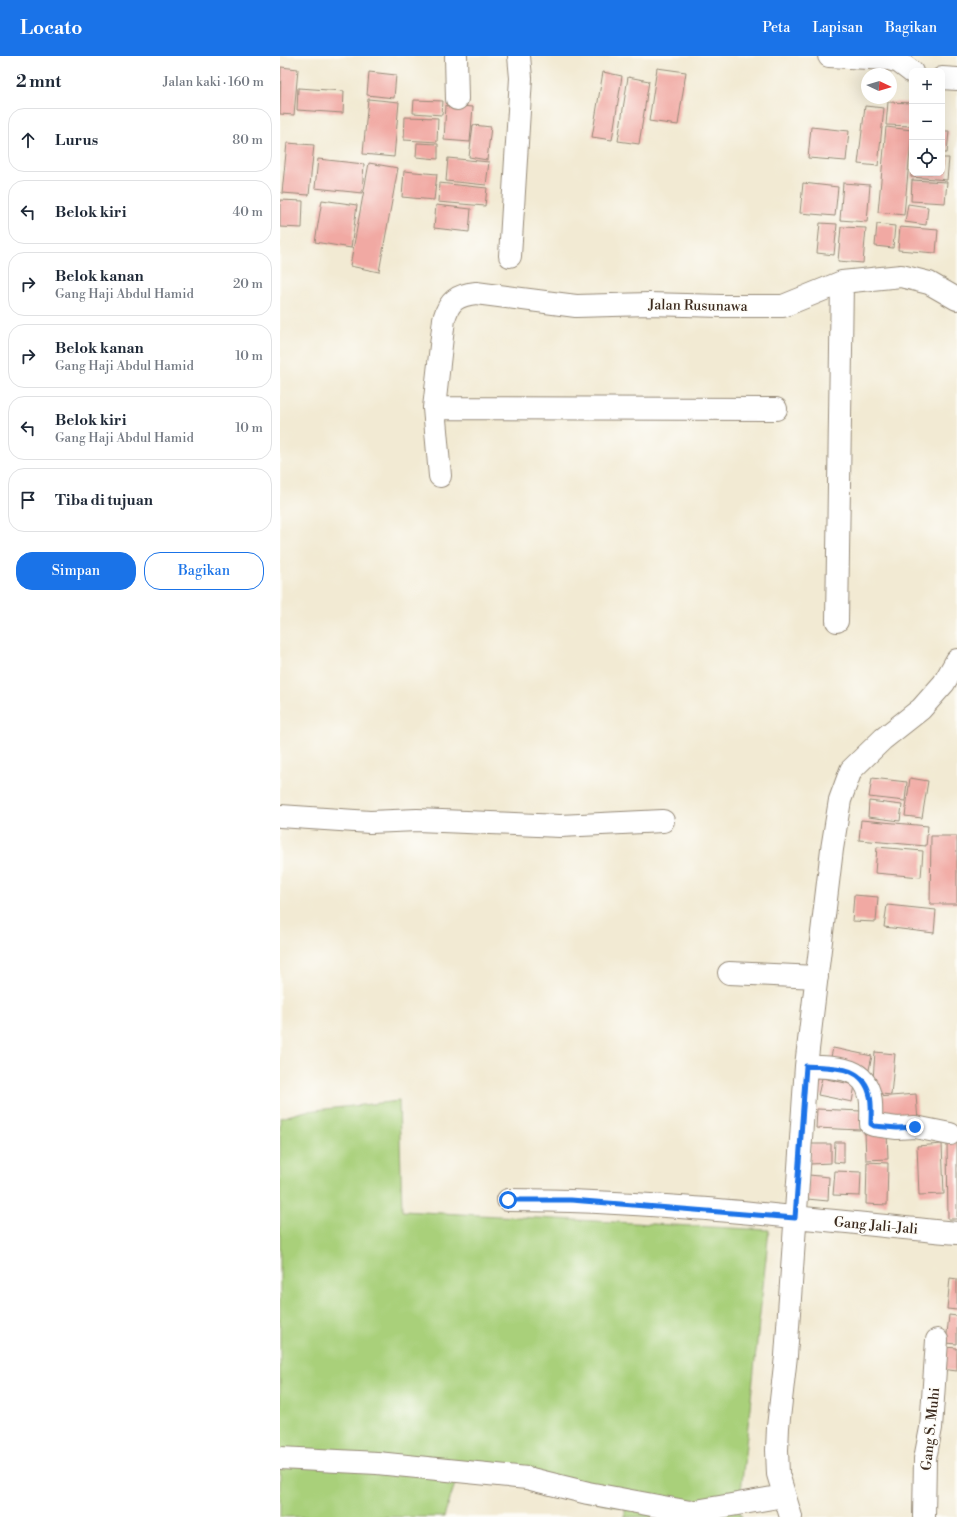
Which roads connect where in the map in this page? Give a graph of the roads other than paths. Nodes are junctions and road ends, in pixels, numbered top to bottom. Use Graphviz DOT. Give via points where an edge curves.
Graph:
graph roads {
  1 [pos="456,56"];
  2 [pos="519,56"];
  3 [pos="829,56"];
  4 [pos="909,70"];
  5 [pos="945,78"];
  6 [pos="957,79"];
  7 [pos="457,99"];
  8 [pos="510,256"];
  9 [pos="842,282"];
  10 [pos="957,299"];
  11 [pos="434,408"];
  12 [pos="776,409"];
  13 [pos="440,476"];
  14 [pos="838,621"];
  15 [pos="957,660"];
  16 [pos="280,816"];
  17 [pos="663,821"];
  18 [pos="729,972"];
  19 [pos="817,977"];
  20 [pos="806,1066"];
  21 [pos="950,1134"];
  22 [pos="508,1200"];
  23 [pos="795,1218"];
  24 [pos="957,1233"];
  25 [pos="937,1340"];
  26 [pos="280,1458"];
  27 [pos="784,1496"];
  28 [pos="791,1517"];
  29 [pos="924,1517"];
  1 -- 7 [label="street"];
  2 -- 8 [label="street" via="521,78"];
  3 -- 4 [label="street" via="889,60 899,62"];
  5 -- 6 [label="street"];
  9 -- 10 [label="street, Jalan Rusunawa" via="901,276 929,283"];
  9 -- 11 [label="street, Jalan Rusunawa" via="783,306 576,306 476,294 463,295 447,308 444,319"];
  9 -- 14 [label="street"];
  11 -- 12 [label="street"];
  11 -- 13 [label="street"];
  15 -- 19 [label="street" via="944,683 921,709 883,739 851,770 839,807 832,849"];
  16 -- 17 [label="street" via="370,822 416,820 560,826"];
  18 -- 19 [label="street"];
  19 -- 20 [label="street"];
  20 -- 21 [label="street" via="854,1072 862,1078 870,1097 871,1124 874,1126 915,1127"];
  20 -- 23 [label="street"];
  22 -- 23 [label="street, Gang Jali-Jali" via="571,1200"];
  23 -- 24 [label="street, Gang Jali-Jali"];
  23 -- 27 [label="street" via="777,1450 778,1474"];
  25 -- 29 [label="street, Gang S. Muhi" via="931,1428 925,1459"];
  26 -- 27 [label="street" via="377,1463 527,1478 690,1512"];
  27 -- 28 [label="street"];
}
